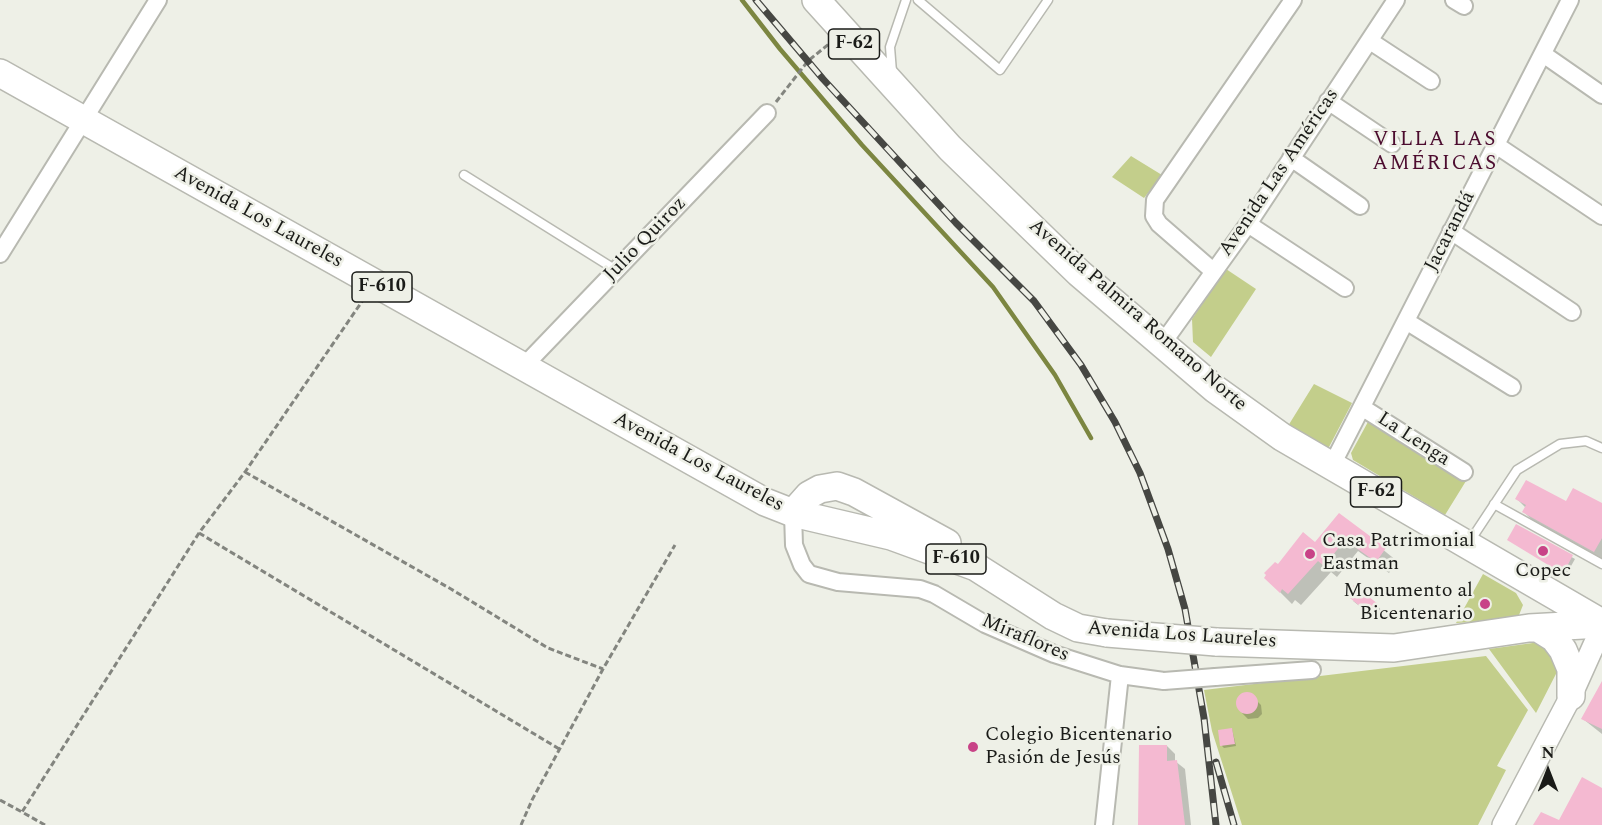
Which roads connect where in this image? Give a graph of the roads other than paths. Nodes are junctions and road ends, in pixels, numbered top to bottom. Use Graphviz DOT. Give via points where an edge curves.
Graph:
graph roads {
  1 [pos="158,0"];
  2 [pos="816,0"];
  3 [pos="906,0"];
  4 [pos="918,0"];
  5 [pos="1048,0"];
  6 [pos="1293,0"];
  7 [pos="1396,0"];
  8 [pos="1570,0"];
  9 [pos="1370,41"];
  10 [pos="1543,54"];
  11 [pos="0,73"];
  12 [pos="1431,81"];
  13 [pos="893,87"];
  14 [pos="1602,94"];
  15 [pos="1328,101"];
  16 [pos="767,113"];
  17 [pos="83,119"];
  18 [pos="1392,144"];
  19 [pos="1496,145"];
  20 [pos="1291,158"];
  21 [pos="464,175"];
  22 [pos="1360,206"];
  23 [pos="1602,216"];
  24 [pos="1248,224"];
  25 [pos="1451,231"];
  26 [pos="0,254"];
  27 [pos="617,270"];
  28 [pos="1213,271"];
  29 [pos="1345,288"];
  30 [pos="1572,312"];
  31 [pos="1406,321"];
  32 [pos="1162,344"];
  33 [pos="524,367"];
  34 [pos="1512,387"];
  35 [pos="1363,408"];
  36 [pos="1602,448"];
  37 [pos="1332,465"];
  38 [pos="1464,472"];
  39 [pos="1494,504"];
  40 [pos="792,513"];
  41 [pos="1466,546"];
  42 [pos="1602,564"];
  43 [pos="976,567"];
  44 [pos="1535,586"];
  45 [pos="1601,621"];
  46 [pos="1533,628"];
  47 [pos="1312,670"];
  48 [pos="1120,675"];
  49 [pos="1571,696"];
  50 [pos="1104,825"];
  51 [pos="1503,825"];
  1 -- 17 [label="street"];
  2 -- 13 [label="main road, Avenida Palmira Romano Norte / F-62"];
  3 -- 13 [label="lane" via="890,47"];
  4 -- 5 [label="lane" via="1000,70"];
  6 -- 28 [label="street" via="1155,200 1158,224"];
  7 -- 9 [label="street, Avenida Las Américas"];
  8 -- 10 [label="street, Jacarandá"];
  9 -- 12 [label="street"];
  9 -- 15 [label="street, Avenida Las Américas"];
  10 -- 14 [label="street"];
  10 -- 19 [label="street, Jacarandá"];
  11 -- 17 [label="main road, Avenida Los Laureles / F-610"];
  13 -- 32 [label="main road, Avenida Palmira Romano Norte / F-62" via="1071,265"];
  15 -- 18 [label="street"];
  15 -- 20 [label="street, Avenida Las Américas"];
  16 -- 27 [label="street, Julio Quiroz"];
  17 -- 26 [label="street"];
  17 -- 33 [label="main road, Avenida Los Laureles / F-610"];
  19 -- 23 [label="street"];
  19 -- 25 [label="street, Jacarandá"];
  20 -- 22 [label="street"];
  20 -- 24 [label="street, Avenida Las Américas"];
  21 -- 27 [label="lane"];
  24 -- 28 [label="street, Avenida Las Américas"];
  24 -- 29 [label="street"];
  25 -- 30 [label="street"];
  25 -- 31 [label="street, Jacarandá"];
  27 -- 33 [label="street, Julio Quiroz"];
  28 -- 32 [label="street, Avenida Las Américas"];
  31 -- 34 [label="street"];
  31 -- 35 [label="street, Jacarandá"];
  32 -- 37 [label="main road, Avenida Palmira Romano Norte / F-62" via="1224,396 1282,437"];
  33 -- 40 [label="main road, Avenida Los Laureles / F-610" via="765,502"];
  35 -- 37 [label="street, Jacarandá"];
  35 -- 38 [label="street, La Lenga"];
  36 -- 39 [label="lane" via="1586,441 1560,444 1517,470"];
  37 -- 41 [label="main road, Avenida Palmira Romano Norte / F-62"];
  39 -- 41 [label="lane"];
  39 -- 42 [label="lane"];
  40 -- 43 [label="main road, Avenida Los Laureles / F-610" via="891,536"];
  40 -- 43 [label="main road" via="809,495 837,486 929,532 959,550"];
  40 -- 48 [label="street, Miraflores" via="794,544 809,574 838,582 920,589 985,624 1054,654"];
  41 -- 44 [label="main road, Avenida Palmira Romano Norte / F-62"];
  43 -- 46 [label="main road, Avenida Los Laureles / F-610, bridge" via="1053,616 1078,628 1107,633 1216,642 1394,648"];
  44 -- 45 [label="main road, Avenida Palmira Romano Norte / F-62"];
  44 -- 46 [label="main road" via="1544,608"];
  45 -- 46 [label="main road, Avenida Los Laureles / F-610"];
  45 -- 49 [label="street"];
  46 -- 49 [label="main road" via="1554,639 1566,656 1571,669"];
  47 -- 48 [label="street, Miraflores, bridge" via="1164,681"];
  48 -- 50 [label="street"];
  49 -- 51 [label="street"];
}
